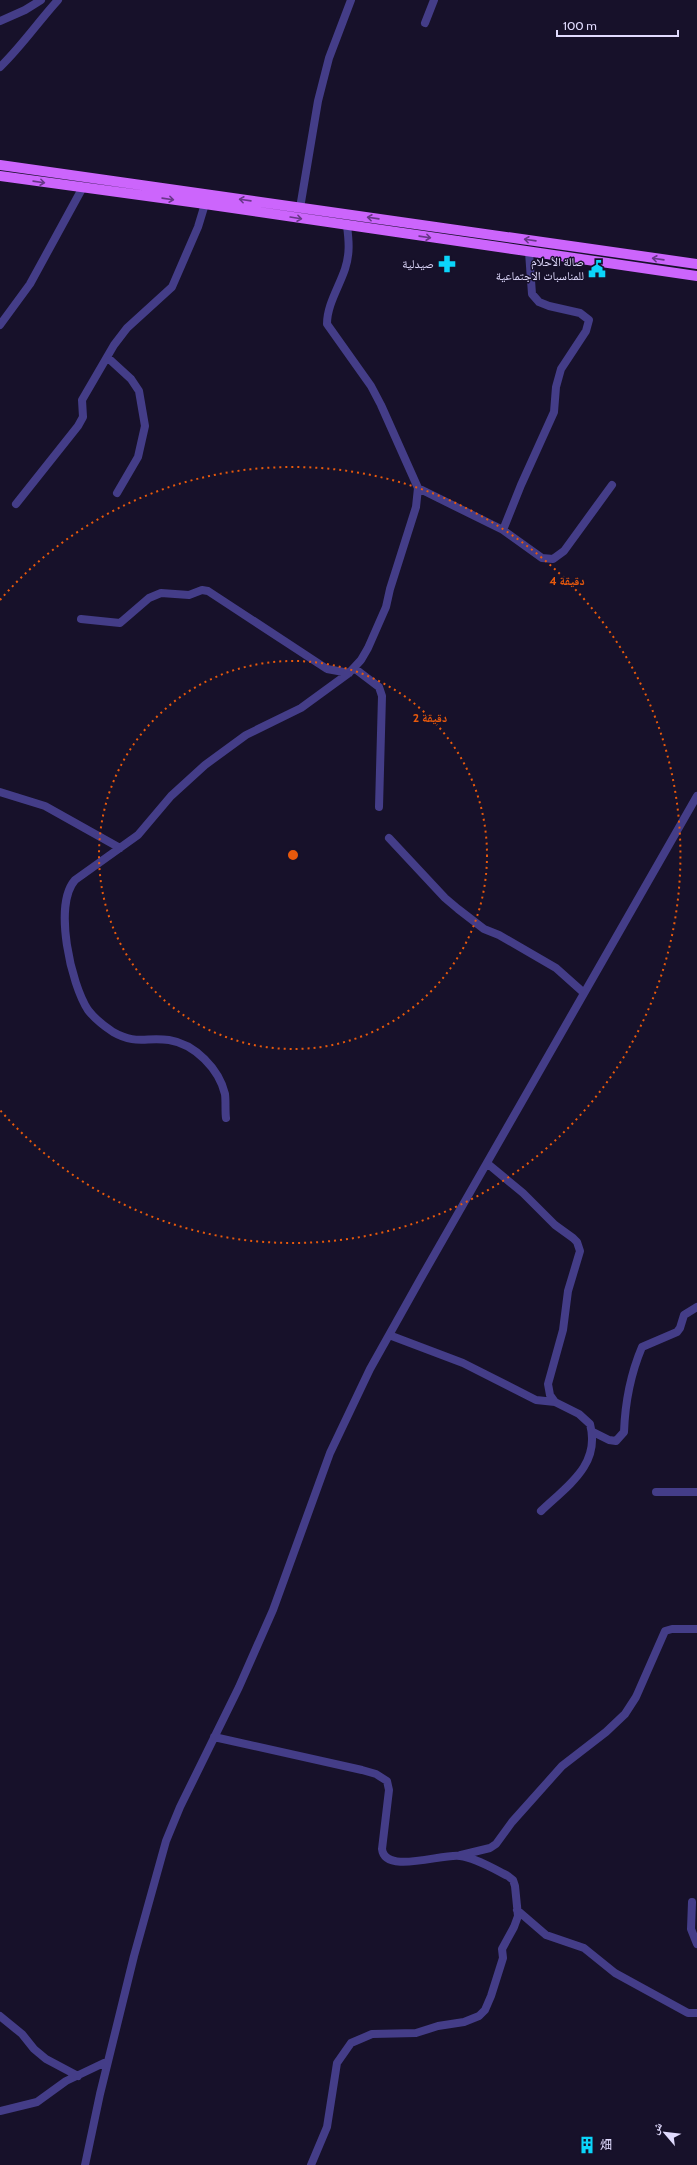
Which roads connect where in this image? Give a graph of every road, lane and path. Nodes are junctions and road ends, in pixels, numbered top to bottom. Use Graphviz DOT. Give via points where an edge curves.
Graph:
graph roads {
  1 [pos="41,0"];
  2 [pos="58,0"];
  3 [pos="351,0"];
  4 [pos="434,0"];
  5 [pos="0,21"];
  6 [pos="425,23"];
  7 [pos="0,67"];
  8 [pos="0,165"];
  9 [pos="0,176"];
  10 [pos="83,187"];
  11 [pos="205,204"];
  12 [pos="300,208"];
  13 [pos="346,226"];
  14 [pos="529,252"];
  15 [pos="697,264"];
  16 [pos="697,276"];
  17 [pos="0,325"];
  18 [pos="107,357"];
  19 [pos="612,485"];
  20 [pos="418,488"];
  21 [pos="117,493"];
  22 [pos="16,504"];
  23 [pos="503,530"];
  24 [pos="81,620"];
  25 [pos="351,671"];
  26 [pos="0,792"];
  27 [pos="697,796"];
  28 [pos="379,807"];
  29 [pos="389,838"];
  30 [pos="120,848"];
  31 [pos="584,993"];
  32 [pos="226,1118"];
  33 [pos="488,1164"];
  34 [pos="697,1307"];
  35 [pos="390,1334"];
  36 [pos="555,1402"];
  37 [pos="593,1432"];
  38 [pos="656,1492"];
  39 [pos="697,1492"];
  40 [pos="541,1511"];
  41 [pos="697,1629"];
  42 [pos="214,1737"];
  43 [pos="461,1856"];
  44 [pos="692,1902"];
  45 [pos="517,1910"];
  46 [pos="697,1944"];
  47 [pos="697,2013"];
  48 [pos="0,2016"];
  49 [pos="108,2061"];
  50 [pos="78,2076"];
  51 [pos="0,2111"];
  52 [pos="85,2165"];
  53 [pos="311,2165"];
  1 -- 5 [label="street"];
  2 -- 7 [label="street" via="32,29 19,49"];
  3 -- 12 [label="street" via="329,58 320,94"];
  4 -- 6 [label="street"];
  12 -- 8 [label="main road, one-way"];
  9 -- 10 [label="main road, one-way"];
  10 -- 11 [label="main road, one-way"];
  10 -- 17 [label="street" via="30,284"];
  11 -- 13 [label="main road, one-way"];
  11 -- 18 [label="street" via="172,287 127,328"];
  15 -- 12 [label="main road, one-way"];
  13 -- 14 [label="main road, one-way"];
  13 -- 20 [label="street" via="349,240 348,258 331,303 327,324 381,404"];
  14 -- 16 [label="main road"];
  14 -- 23 [label="street" via="532,294 539,302 580,313 589,320 586,331 561,369 556,387 554,412 520,485"];
  18 -- 21 [label="street" via="131,379 139,391 145,426 138,457"];
  18 -- 22 [label="street" via="82,400 83,417 78,426"];
  19 -- 23 [label="street" via="564,551 554,558 548,560 537,556"];
  20 -- 23 [label="street"];
  20 -- 25 [label="street" via="416,507 386,607 368,648"];
  24 -- 25 [label="street" via="120,623 149,598 161,593 189,595 202,590 208,591 327,669"];
  25 -- 28 [label="street" via="379,687 382,696"];
  25 -- 30 [label="street" via="301,708 246,735 205,764 171,796 138,835"];
  26 -- 30 [label="street" via="45,806"];
  27 -- 31 [label="street"];
  29 -- 31 [label="street" via="458,909 484,929 556,968"];
  30 -- 32 [label="street" via="75,880 66,897 65,933 85,1003 97,1020 113,1032 136,1041 170,1040 203,1058 220,1081 225,1096"];
  31 -- 33 [label="street"];
  33 -- 35 [label="street"];
  33 -- 36 [label="street" via="524,1193 555,1225 573,1238 580,1251 568,1291 563,1330 548,1384 550,1395"];
  34 -- 37 [label="street" via="684,1315 677,1332 642,1347 631,1386 624,1432 616,1441"];
  35 -- 36 [label="street" via="462,1363 536,1400"];
  35 -- 42 [label="street" via="330,1453 272,1610"];
  36 -- 37 [label="street" via="585,1419"];
  37 -- 40 [label="street" via="589,1460"];
  38 -- 39 [label="street"];
  41 -- 43 [label="street" via="672,1629 664,1632 626,1714 562,1766 496,1844"];
  42 -- 43 [label="street" via="362,1770 382,1777 387,1781 389,1790 382,1849 385,1858 400,1862"];
  42 -- 49 [label="street" via="177,1813 160,1860"];
  43 -- 45 [label="street" via="513,1880 517,1893"];
  44 -- 46 [label="street" via="691,1929"];
  45 -- 47 [label="street" via="546,1935 578,1945 614,1973 688,2013"];
  45 -- 53 [label="street" via="517,1922 502,1949 502,1958 491,1996 485,2010 479,2016 472,2020 416,2033 372,2034 356,2039 344,2051 336,2067 327,2127"];
  48 -- 50 [label="street" via="46,2059"];
  49 -- 50 [label="street"];
  49 -- 52 [label="street"];
  50 -- 51 [label="street" via="37,2102"];
}
